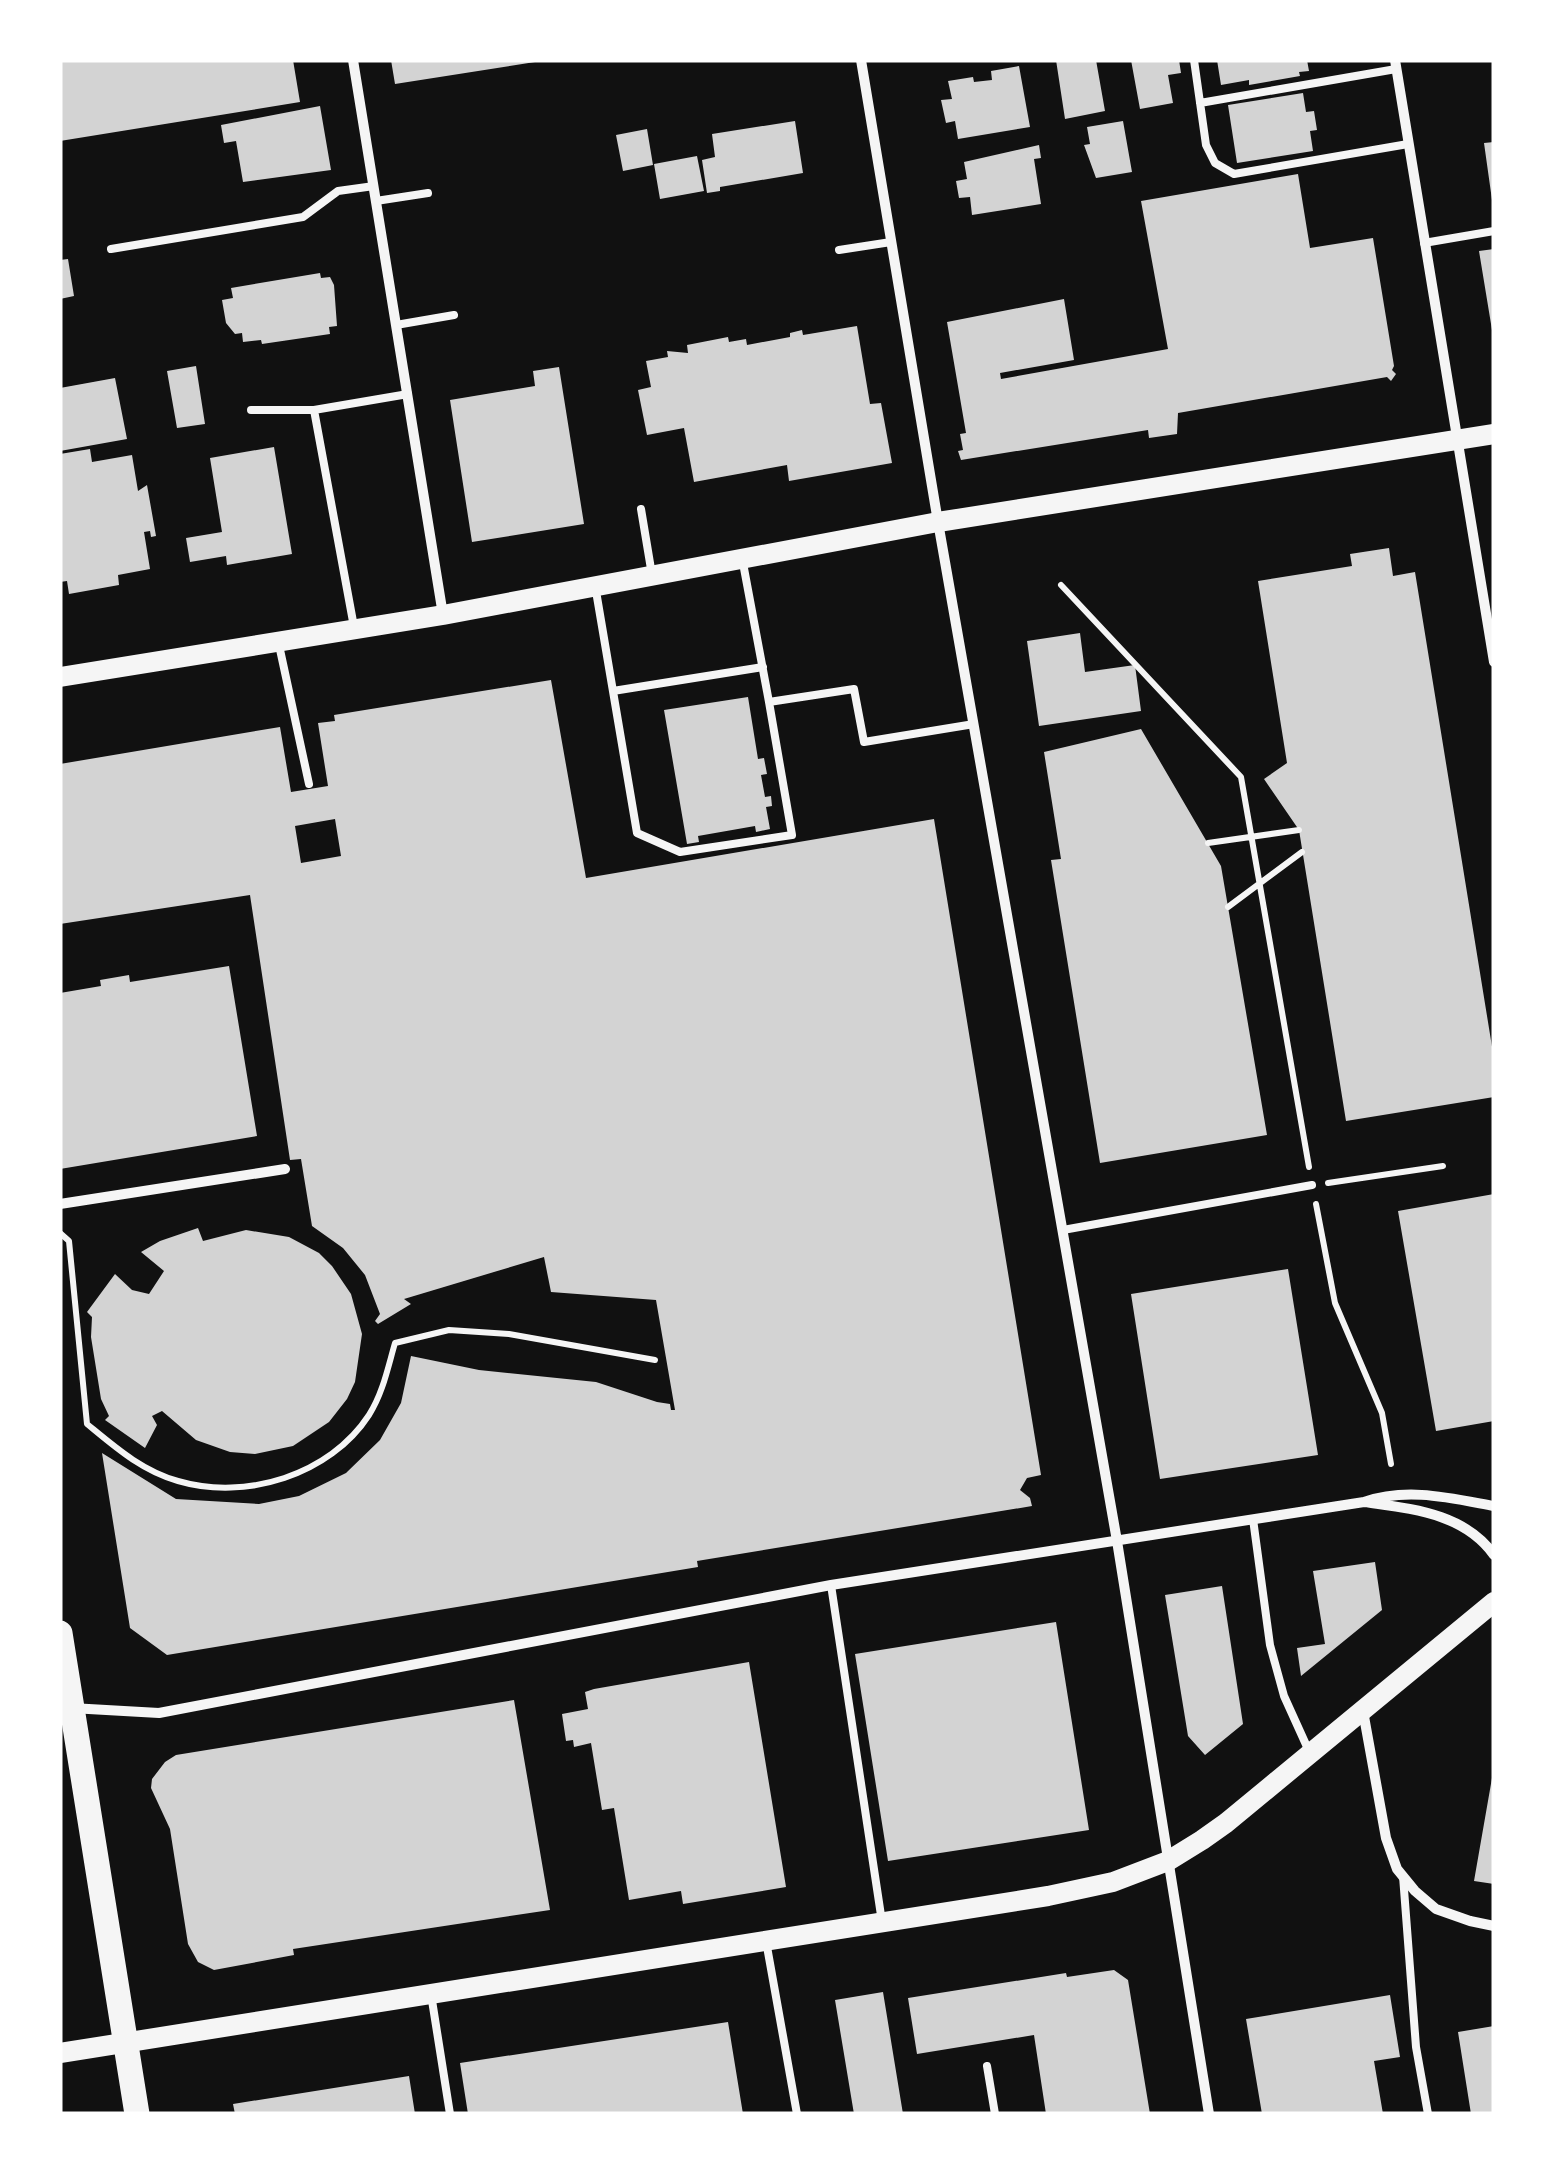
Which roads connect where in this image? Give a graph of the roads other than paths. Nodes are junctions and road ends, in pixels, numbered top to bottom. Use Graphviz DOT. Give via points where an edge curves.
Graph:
graph roads {
  1 [pos="353,60"];
  2 [pos="861,60"];
  3 [pos="1194,60"];
  4 [pos="1396,64"];
  5 [pos="1200,104"];
  6 [pos="1408,144"];
  7 [pos="374,186"];
  8 [pos="428,193"];
  9 [pos="376,202"];
  10 [pos="1494,231"];
  11 [pos="892,242"];
  12 [pos="1424,243"];
  13 [pos="111,249"];
  14 [pos="839,250"];
  15 [pos="454,315"];
  16 [pos="396,326"];
  17 [pos="408,394"];
  18 [pos="251,410"];
  19 [pos="314,410"];
  20 [pos="1494,434"];
  21 [pos="1456,440"];
  22 [pos="641,508"];
  23 [pos="938,522"];
  24 [pos="742,558"];
  25 [pos="652,575"];
  26 [pos="595,586"];
  27 [pos="443,615"];
  28 [pos="354,628"];
  29 [pos="278,640"];
  30 [pos="1494,662"];
  31 [pos="763,667"];
  32 [pos="60,677"];
  33 [pos="613,691"];
  34 [pos="770,702"];
  35 [pos="974,724"];
  36 [pos="309,784"];
  37 [pos="286,1169"];
  38 [pos="1312,1185"];
  39 [pos="60,1204"];
  40 [pos="1062,1230"];
  41 [pos="1364,1502"];
  42 [pos="1494,1506"];
  43 [pos="1252,1519"];
  44 [pos="1116,1541"];
  45 [pos="1494,1555"];
  46 [pos="831,1585"];
  47 [pos="1494,1602"];
  48 [pos="60,1633"];
  49 [pos="66,1708"];
  50 [pos="1362,1708"];
  51 [pos="1310,1753"];
  52 [pos="1168,1861"];
  53 [pos="1403,1876"];
  54 [pos="882,1922"];
  55 [pos="1494,1926"];
  56 [pos="766,1941"];
  57 [pos="431,1994"];
  58 [pos="126,2042"];
  59 [pos="60,2053"];
  60 [pos="986,2066"];
  61 [pos="137,2114"];
  62 [pos="450,2114"];
  63 [pos="797,2114"];
  64 [pos="994,2114"];
  65 [pos="1209,2114"];
  66 [pos="1428,2114"];
  1 -- 7 [label="street"];
  2 -- 11 [label="street"];
  3 -- 5 [label="lane"];
  4 -- 5 [label="lane"];
  4 -- 6 [label="street"];
  5 -- 6 [label="lane" via="1214,163 1234,174"];
  6 -- 12 [label="street"];
  7 -- 9 [label="street"];
  7 -- 13 [label="lane" via="338,191 303,218"];
  8 -- 9 [label="lane"];
  9 -- 16 [label="street"];
  10 -- 12 [label="lane"];
  11 -- 14 [label="lane"];
  11 -- 23 [label="street"];
  12 -- 21 [label="street"];
  15 -- 16 [label="lane"];
  16 -- 17 [label="street"];
  17 -- 19 [label="lane"];
  17 -- 27 [label="street"];
  18 -- 19 [label="lane"];
  19 -- 28 [label="lane"];
  20 -- 21 [label="main road"];
  21 -- 23 [label="main road"];
  21 -- 30 [label="street"];
  22 -- 25 [label="lane"];
  23 -- 24 [label="main road"];
  23 -- 35 [label="street"];
  24 -- 25 [label="main road"];
  24 -- 31 [label="lane"];
  25 -- 26 [label="main road"];
  26 -- 27 [label="main road"];
  26 -- 33 [label="lane"];
  27 -- 28 [label="main road"];
  28 -- 29 [label="main road"];
  29 -- 32 [label="main road"];
  29 -- 36 [label="lane"];
  31 -- 33 [label="lane"];
  31 -- 34 [label="lane"];
  33 -- 34 [label="lane" via="637,833 680,852 792,835"];
  34 -- 35 [label="lane" via="854,689 864,742"];
  35 -- 40 [label="street"];
  37 -- 39 [label="street"];
  38 -- 40 [label="lane"];
  40 -- 44 [label="street"];
  41 -- 42 [label="street" via="1388,1493"];
  41 -- 43 [label="street"];
  41 -- 45 [label="street" via="1432,1512 1481,1537"];
  43 -- 44 [label="street"];
  43 -- 51 [label="lane" via="1270,1645"];
  44 -- 46 [label="street"];
  44 -- 52 [label="street"];
  46 -- 49 [label="street" via="159,1713"];
  46 -- 54 [label="lane"];
  47 -- 50 [label="main road"];
  48 -- 49 [label="main road"];
  49 -- 58 [label="main road"];
  50 -- 51 [label="main road"];
  50 -- 53 [label="street" via="1386,1838"];
  51 -- 52 [label="main road" via="1226,1824"];
  52 -- 54 [label="main road" via="1048,1896"];
  52 -- 65 [label="street"];
  53 -- 55 [label="street" via="1436,1909"];
  53 -- 66 [label="lane"];
  54 -- 56 [label="main road"];
  56 -- 57 [label="main road"];
  56 -- 63 [label="lane"];
  57 -- 58 [label="main road"];
  57 -- 62 [label="lane"];
  58 -- 59 [label="main road"];
  58 -- 61 [label="main road"];
  60 -- 64 [label="lane"];
}
